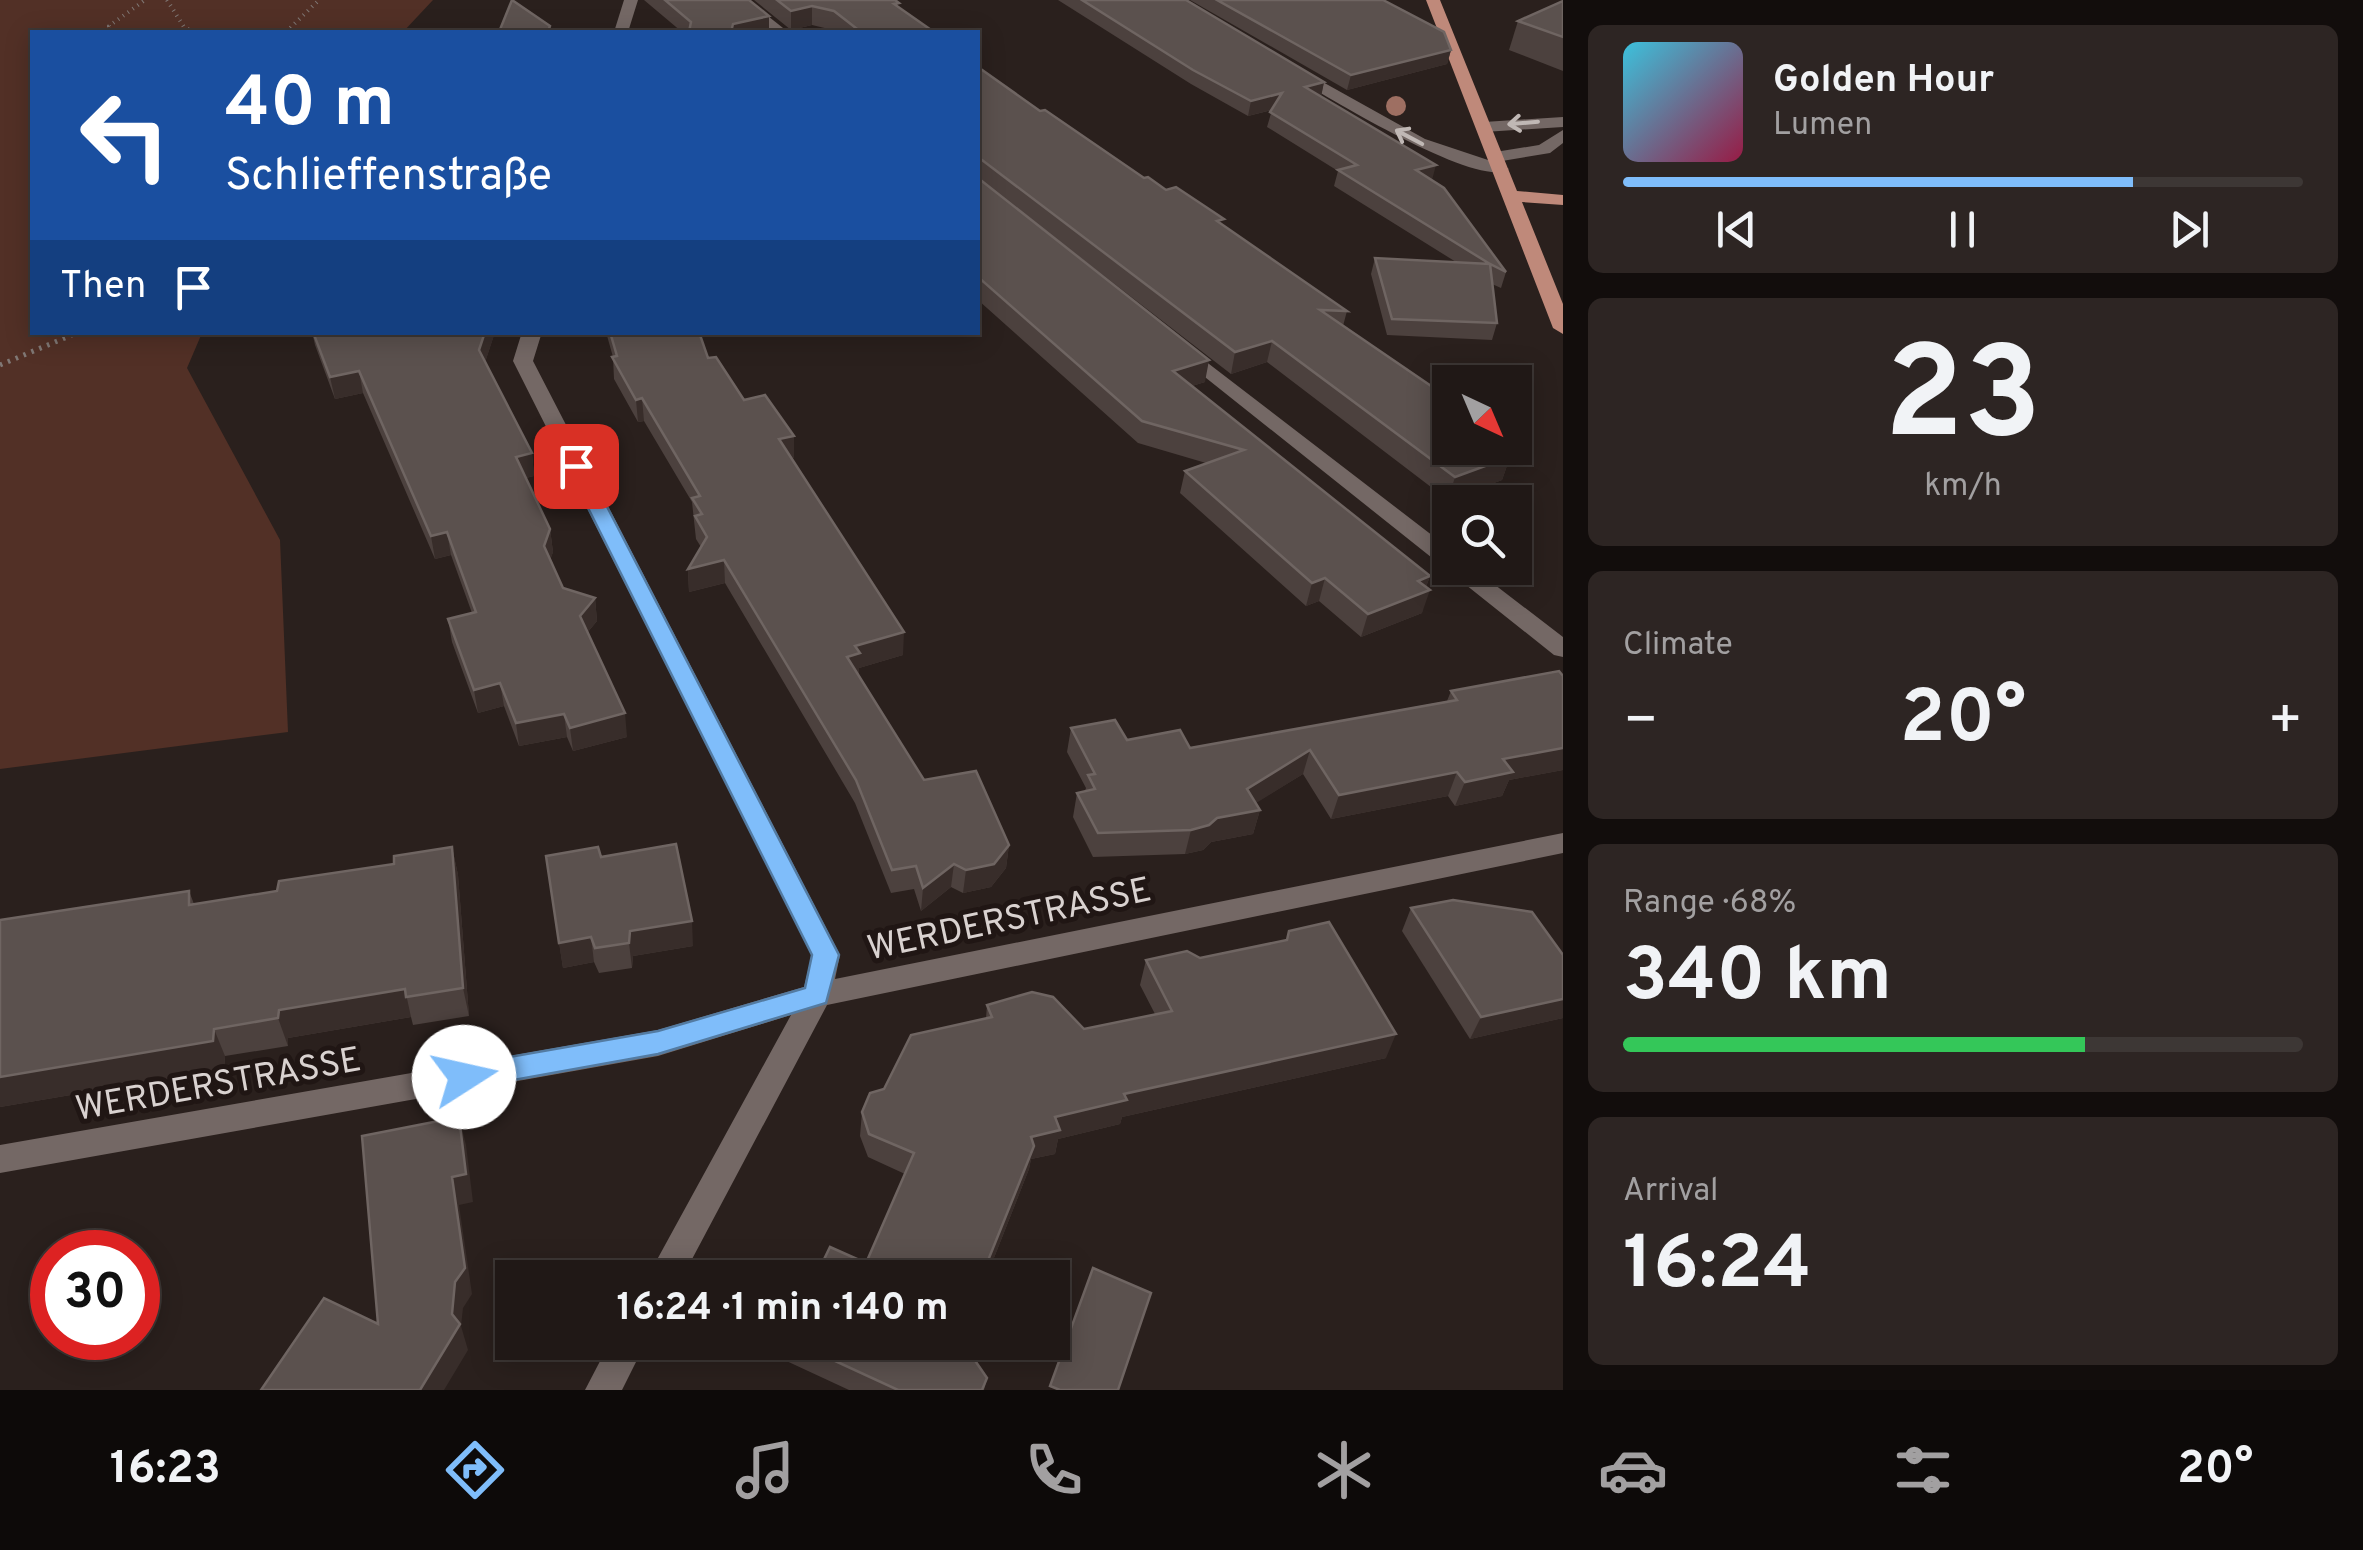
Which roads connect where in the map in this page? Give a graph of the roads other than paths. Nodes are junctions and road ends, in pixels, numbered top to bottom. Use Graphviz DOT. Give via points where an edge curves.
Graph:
graph roads {
  1 [pos="631,0"];
  2 [pos="740,0"];
  3 [pos="1433,0"];
  4 [pos="622,30"];
  5 [pos="778,30"];
  6 [pos="1284,65"];
  7 [pos="1563,122"];
  8 [pos="1484,127"];
  9 [pos="1563,136"];
  10 [pos="1498,163"];
  11 [pos="1510,196"];
  12 [pos="1563,200"];
  13 [pos="1563,328"];
  14 [pos="1160,332"];
  15 [pos="531,335"];
  16 [pos="1432,546"];
  17 [pos="1481,585"];
  18 [pos="1563,650"];
  19 [pos="1563,843"];
  20 [pos="816,996"];
  21 [pos="0,1160"];
  22 [pos="674,1260"];
  23 [pos="619,1360"];
  24 [pos="603,1390"];
  1 -- 4 [label="street"];
  2 -- 5 [label="street"];
  3 -- 8 [label="main road"];
  10 -- 6 [label="street, one-way" via="1419,143"];
  7 -- 8 [label="street, one-way"];
  8 -- 10 [label="main road"];
  9 -- 10 [label="street"];
  10 -- 11 [label="main road"];
  11 -- 12 [label="main road"];
  11 -- 13 [label="main road"];
  14 -- 16 [label="street"];
  15 -- 20 [label="street" via="523,361 826,955"];
  17 -- 18 [label="street"];
  19 -- 20 [label="street, WERDERSTRASSE"];
  20 -- 21 [label="street, WERDERSTRASSE" via="658,1043"];
  20 -- 22 [label="street"];
  23 -- 24 [label="street"];
}
